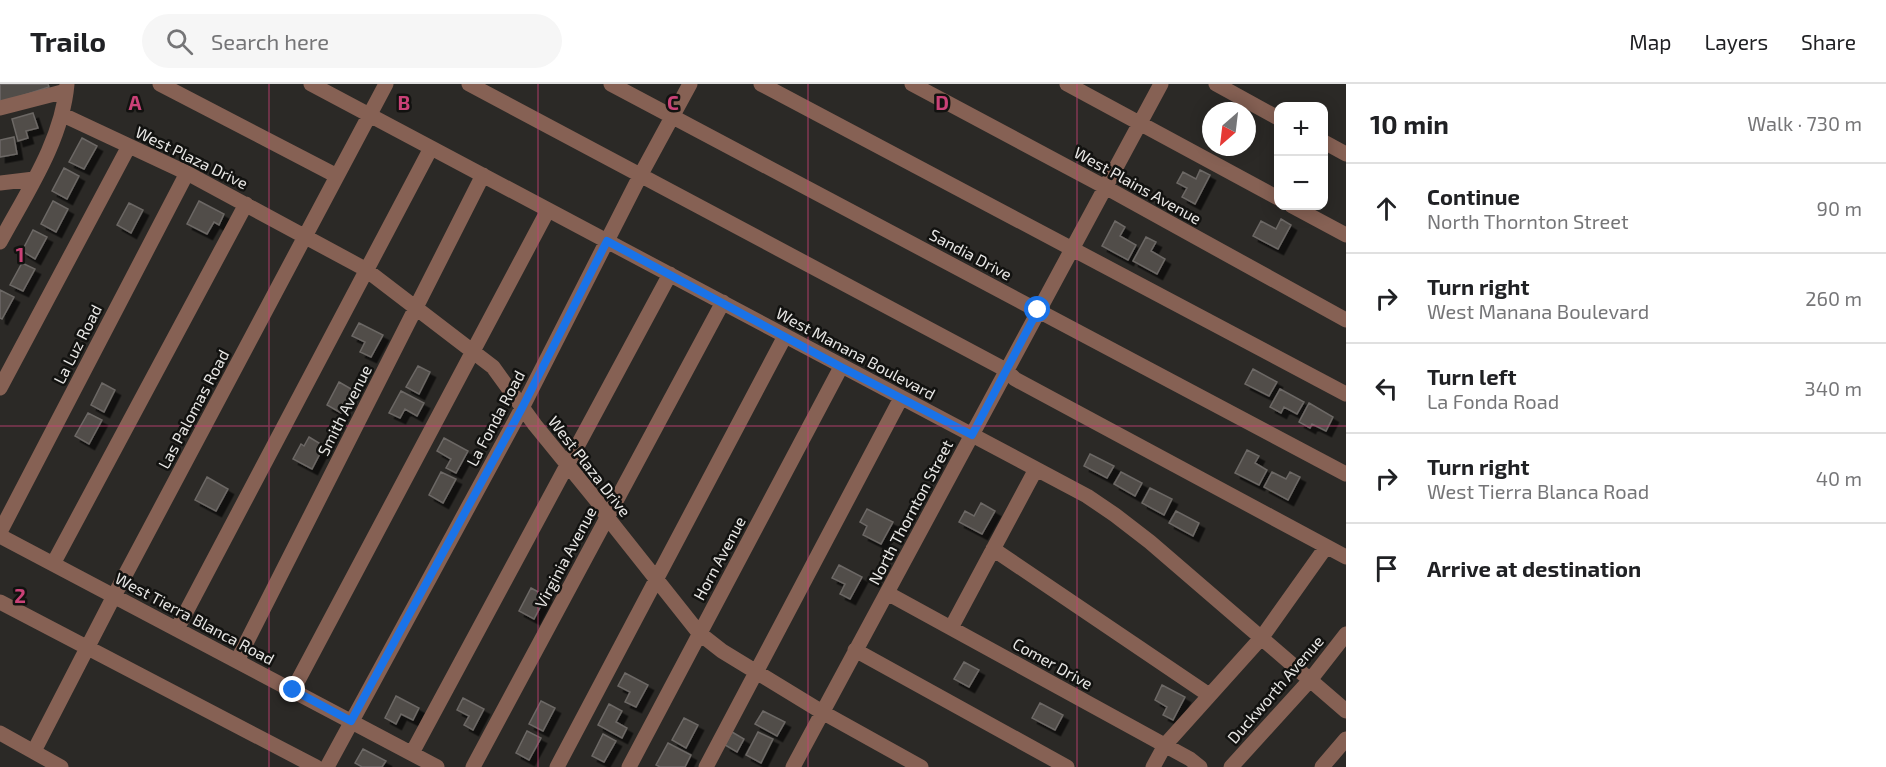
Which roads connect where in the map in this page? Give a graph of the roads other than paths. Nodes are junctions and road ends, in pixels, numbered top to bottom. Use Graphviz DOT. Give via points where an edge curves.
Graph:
graph roads {
  1 [pos="160,84"];
  2 [pos="311,84"];
  3 [pos="386,84"];
  4 [pos="469,84"];
  5 [pos="611,84"];
  6 [pos="690,84"];
  7 [pos="761,84"];
  8 [pos="912,84"];
  9 [pos="1067,84"];
  10 [pos="1161,84"];
  11 [pos="1216,84"];
  12 [pos="67,87"];
  13 [pos="0,108"];
  14 [pos="63,115"];
  15 [pos="369,115"];
  16 [pos="1274,116"];
  17 [pos="674,117"];
  18 [pos="1140,123"];
  19 [pos="1328,145"];
  20 [pos="129,146"];
  21 [pos="431,148"];
  22 [pos="1346,154"];
  23 [pos="187,172"];
  24 [pos="483,176"];
  25 [pos="640,176"];
  26 [pos="337,177"];
  27 [pos="33,179"];
  28 [pos="0,183"];
  29 [pos="1105,187"];
  30 [pos="1274,196"];
  31 [pos="246,204"];
  32 [pos="548,210"];
  33 [pos="1299,210"];
  34 [pos="1346,235"];
  35 [pos="305,236"];
  36 [pos="607,241"];
  37 [pos="0,242"];
  38 [pos="1072,248"];
  39 [pos="365,269"];
  40 [pos="670,274"];
  41 [pos="723,302"];
  42 [pos="416,308"];
  43 [pos="1038,310"];
  44 [pos="1346,320"];
  45 [pos="785,336"];
  46 [pos="472,351"];
  47 [pos="841,367"];
  48 [pos="1006,370"];
  49 [pos="0,388"];
  50 [pos="1346,394"];
  51 [pos="901,398"];
  52 [pos="522,408"];
  53 [pos="972,435"];
  54 [pos="567,465"];
  55 [pos="1036,469"];
  56 [pos="1346,474"];
  57 [pos="607,517"];
  58 [pos="0,534"];
  59 [pos="1326,548"];
  60 [pos="993,549"];
  61 [pos="1346,557"];
  62 [pos="53,564"];
  63 [pos="657,581"];
  64 [pos="887,592"];
  65 [pos="114,596"];
  66 [pos="0,602"];
  67 [pos="951,628"];
  68 [pos="177,629"];
  69 [pos="699,633"];
  70 [pos="1346,634"];
  71 [pos="1262,637"];
  72 [pos="87,648"];
  73 [pos="855,650"];
  74 [pos="237,661"];
  75 [pos="757,672"];
  76 [pos="1311,680"];
  77 [pos="293,690"];
  78 [pos="1209,695"];
  79 [pos="1346,711"];
  80 [pos="822,712"];
  81 [pos="351,721"];
  82 [pos="0,733"];
  83 [pos="1346,739"];
  84 [pos="1165,745"];
  85 [pos="34,751"];
  86 [pos="412,753"];
  87 [pos="62,767"];
  88 [pos="316,767"];
  89 [pos="327,767"];
  90 [pos="437,767"];
  91 [pos="473,767"];
  92 [pos="557,767"];
  93 [pos="629,767"];
  94 [pos="706,767"];
  95 [pos="793,767"];
  96 [pos="921,767"];
  97 [pos="1067,767"];
  98 [pos="1153,767"];
  99 [pos="1200,767"];
  100 [pos="1231,767"];
  101 [pos="1323,767"];
  1 -- 26 [label="street"];
  2 -- 15 [label="street, West Manana Boulevard"];
  3 -- 15 [label="street, Las Palomas Road"];
  4 -- 25 [label="street"];
  5 -- 17 [label="street, Sandia Drive"];
  6 -- 17 [label="street, La Fonda Road"];
  7 -- 38 [label="street"];
  8 -- 29 [label="street, West Plains Avenue"];
  9 -- 18 [label="street"];
  10 -- 18 [label="street, North Thornton Street"];
  11 -- 16 [label="street"];
  12 -- 13 [label="street"];
  12 -- 14 [label="street"];
  14 -- 20 [label="street, West Plaza Drive"];
  14 -- 27 [label="street"];
  15 -- 21 [label="street, West Manana Boulevard"];
  15 -- 26 [label="street, Las Palomas Road"];
  17 -- 25 [label="street, La Fonda Road"];
  17 -- 43 [label="street, Sandia Drive"];
  18 -- 29 [label="street, North Thornton Street"];
  18 -- 30 [label="street"];
  19 -- 22 [label="street"];
  20 -- 23 [label="street, West Plaza Drive"];
  20 -- 49 [label="street"];
  21 -- 24 [label="street, West Manana Boulevard"];
  21 -- 39 [label="street"];
  23 -- 31 [label="street, West Plaza Drive"];
  23 -- 58 [label="street, La Luz Road"];
  24 -- 32 [label="street, West Manana Boulevard"];
  24 -- 42 [label="street, Smith Avenue"];
  25 -- 36 [label="street, La Fonda Road"];
  25 -- 48 [label="street"];
  26 -- 35 [label="street, Las Palomas Road"];
  27 -- 28 [label="street"];
  27 -- 37 [label="street"];
  29 -- 38 [label="street, North Thornton Street"];
  29 -- 44 [label="street, West Plains Avenue"];
  31 -- 35 [label="street, West Plaza Drive"];
  31 -- 62 [label="street"];
  32 -- 36 [label="street, West Manana Boulevard"];
  32 -- 46 [label="street"];
  33 -- 34 [label="street"];
  35 -- 39 [label="street, West Plaza Drive"];
  35 -- 65 [label="street, Las Palomas Road"];
  36 -- 40 [label="street, West Manana Boulevard"];
  36 -- 52 [label="street, La Fonda Road"];
  38 -- 43 [label="street, North Thornton Street"];
  38 -- 50 [label="street"];
  39 -- 42 [label="street, West Plaza Drive"];
  39 -- 68 [label="street"];
  40 -- 41 [label="street, West Manana Boulevard"];
  40 -- 54 [label="street"];
  41 -- 45 [label="street, West Manana Boulevard"];
  41 -- 57 [label="street, Virginia Avenue"];
  42 -- 46 [label="street, West Plaza Drive"];
  42 -- 74 [label="street, Smith Avenue"];
  43 -- 48 [label="street, North Thornton Street"];
  43 -- 56 [label="street, Sandia Drive"];
  45 -- 47 [label="street, West Manana Boulevard"];
  45 -- 63 [label="street"];
  46 -- 52 [label="street, West Plaza Drive" via="493,367"];
  46 -- 77 [label="street"];
  47 -- 51 [label="street, West Manana Boulevard"];
  47 -- 69 [label="street, Horn Avenue"];
  48 -- 53 [label="street, North Thornton Street"];
  48 -- 59 [label="street" via="1015,379"];
  51 -- 53 [label="street, West Manana Boulevard"];
  51 -- 75 [label="street"];
  52 -- 54 [label="street, West Plaza Drive"];
  52 -- 81 [label="street, La Fonda Road"];
  53 -- 55 [label="street, West Manana Boulevard"];
  53 -- 64 [label="street, North Thornton Street"];
  54 -- 57 [label="street, West Plaza Drive"];
  54 -- 86 [label="street"];
  55 -- 60 [label="street"];
  55 -- 71 [label="street, West Manana Boulevard" via="1115,515"];
  57 -- 63 [label="street, West Plaza Drive"];
  57 -- 91 [label="street, Virginia Avenue"];
  58 -- 62 [label="street, West Tierra Blanca Road"];
  59 -- 61 [label="street"];
  59 -- 71 [label="street"];
  60 -- 67 [label="street"];
  60 -- 78 [label="street"];
  62 -- 65 [label="street, West Tierra Blanca Road"];
  63 -- 69 [label="street, West Plaza Drive"];
  63 -- 92 [label="street"];
  64 -- 67 [label="street, Comer Drive"];
  64 -- 73 [label="street, North Thornton Street"];
  65 -- 68 [label="street, West Tierra Blanca Road"];
  65 -- 72 [label="street, Las Palomas Road"];
  66 -- 72 [label="street"];
  67 -- 84 [label="street, Comer Drive"];
  68 -- 74 [label="street, West Tierra Blanca Road"];
  69 -- 75 [label="street, West Plaza Drive"];
  69 -- 93 [label="street, Horn Avenue"];
  70 -- 76 [label="street, Duckworth Avenue"];
  71 -- 76 [label="street, West Manana Boulevard"];
  71 -- 78 [label="street"];
  72 -- 85 [label="street, Las Palomas Road"];
  72 -- 88 [label="street"];
  73 -- 80 [label="street, North Thornton Street"];
  73 -- 97 [label="street"];
  74 -- 77 [label="street, West Tierra Blanca Road"];
  75 -- 80 [label="street, West Plaza Drive"];
  75 -- 94 [label="street"];
  76 -- 79 [label="street, West Manana Boulevard"];
  76 -- 100 [label="street, Duckworth Avenue"];
  77 -- 81 [label="street, West Tierra Blanca Road"];
  78 -- 84 [label="street"];
  80 -- 95 [label="street, North Thornton Street"];
  80 -- 96 [label="street, West Plaza Drive"];
  81 -- 86 [label="street, West Tierra Blanca Road"];
  81 -- 89 [label="street, La Fonda Road"];
  82 -- 85 [label="street"];
  83 -- 101 [label="street"];
  84 -- 98 [label="street"];
  84 -- 99 [label="street, Comer Drive"];
  85 -- 87 [label="street"];
  86 -- 90 [label="street, West Tierra Blanca Road"];
}
